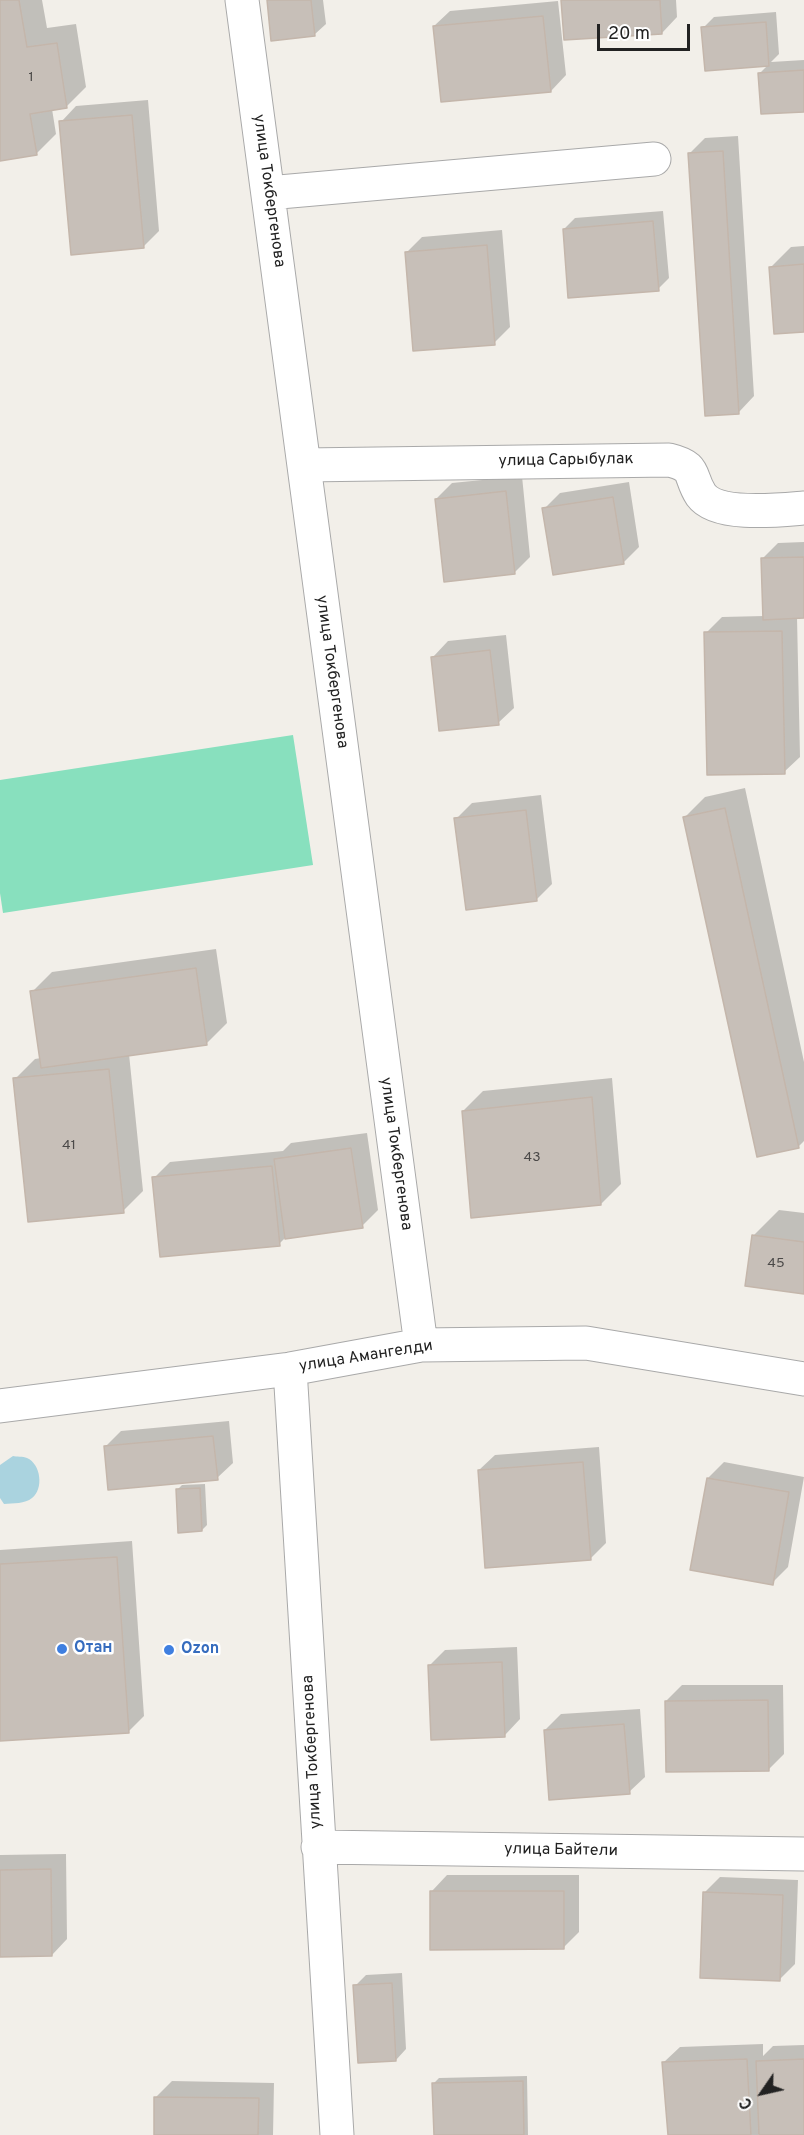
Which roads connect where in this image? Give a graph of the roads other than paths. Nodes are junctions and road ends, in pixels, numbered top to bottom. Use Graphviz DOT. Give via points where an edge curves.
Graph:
graph roads {
  1 [pos="242,0"];
  2 [pos="654,159"];
  3 [pos="268,193"];
  4 [pos="304,465"];
  5 [pos="804,508"];
  6 [pos="421,1345"];
  7 [pos="290,1369"];
  8 [pos="804,1378"];
  9 [pos="0,1406"];
  10 [pos="318,1847"];
  11 [pos="804,1854"];
  12 [pos="337,2135"];
  1 -- 3 [label="street, улица Токбергенова"];
  2 -- 3 [label="street"];
  3 -- 4 [label="street, улица Токбергенова"];
  4 -- 5 [label="street, улица Сарыбулак" via="669,460 684,464 701,495 717,507 761,511"];
  4 -- 6 [label="street, улица Токбергенова"];
  6 -- 7 [label="street, улица Амангелди"];
  6 -- 8 [label="street, улица Амангелди" via="586,1343"];
  7 -- 9 [label="street, улица Амангелди"];
  7 -- 10 [label="street, улица Токбергенова"];
  10 -- 11 [label="street, улица Байтели"];
  10 -- 12 [label="street, улица Токбергенова"];
}
